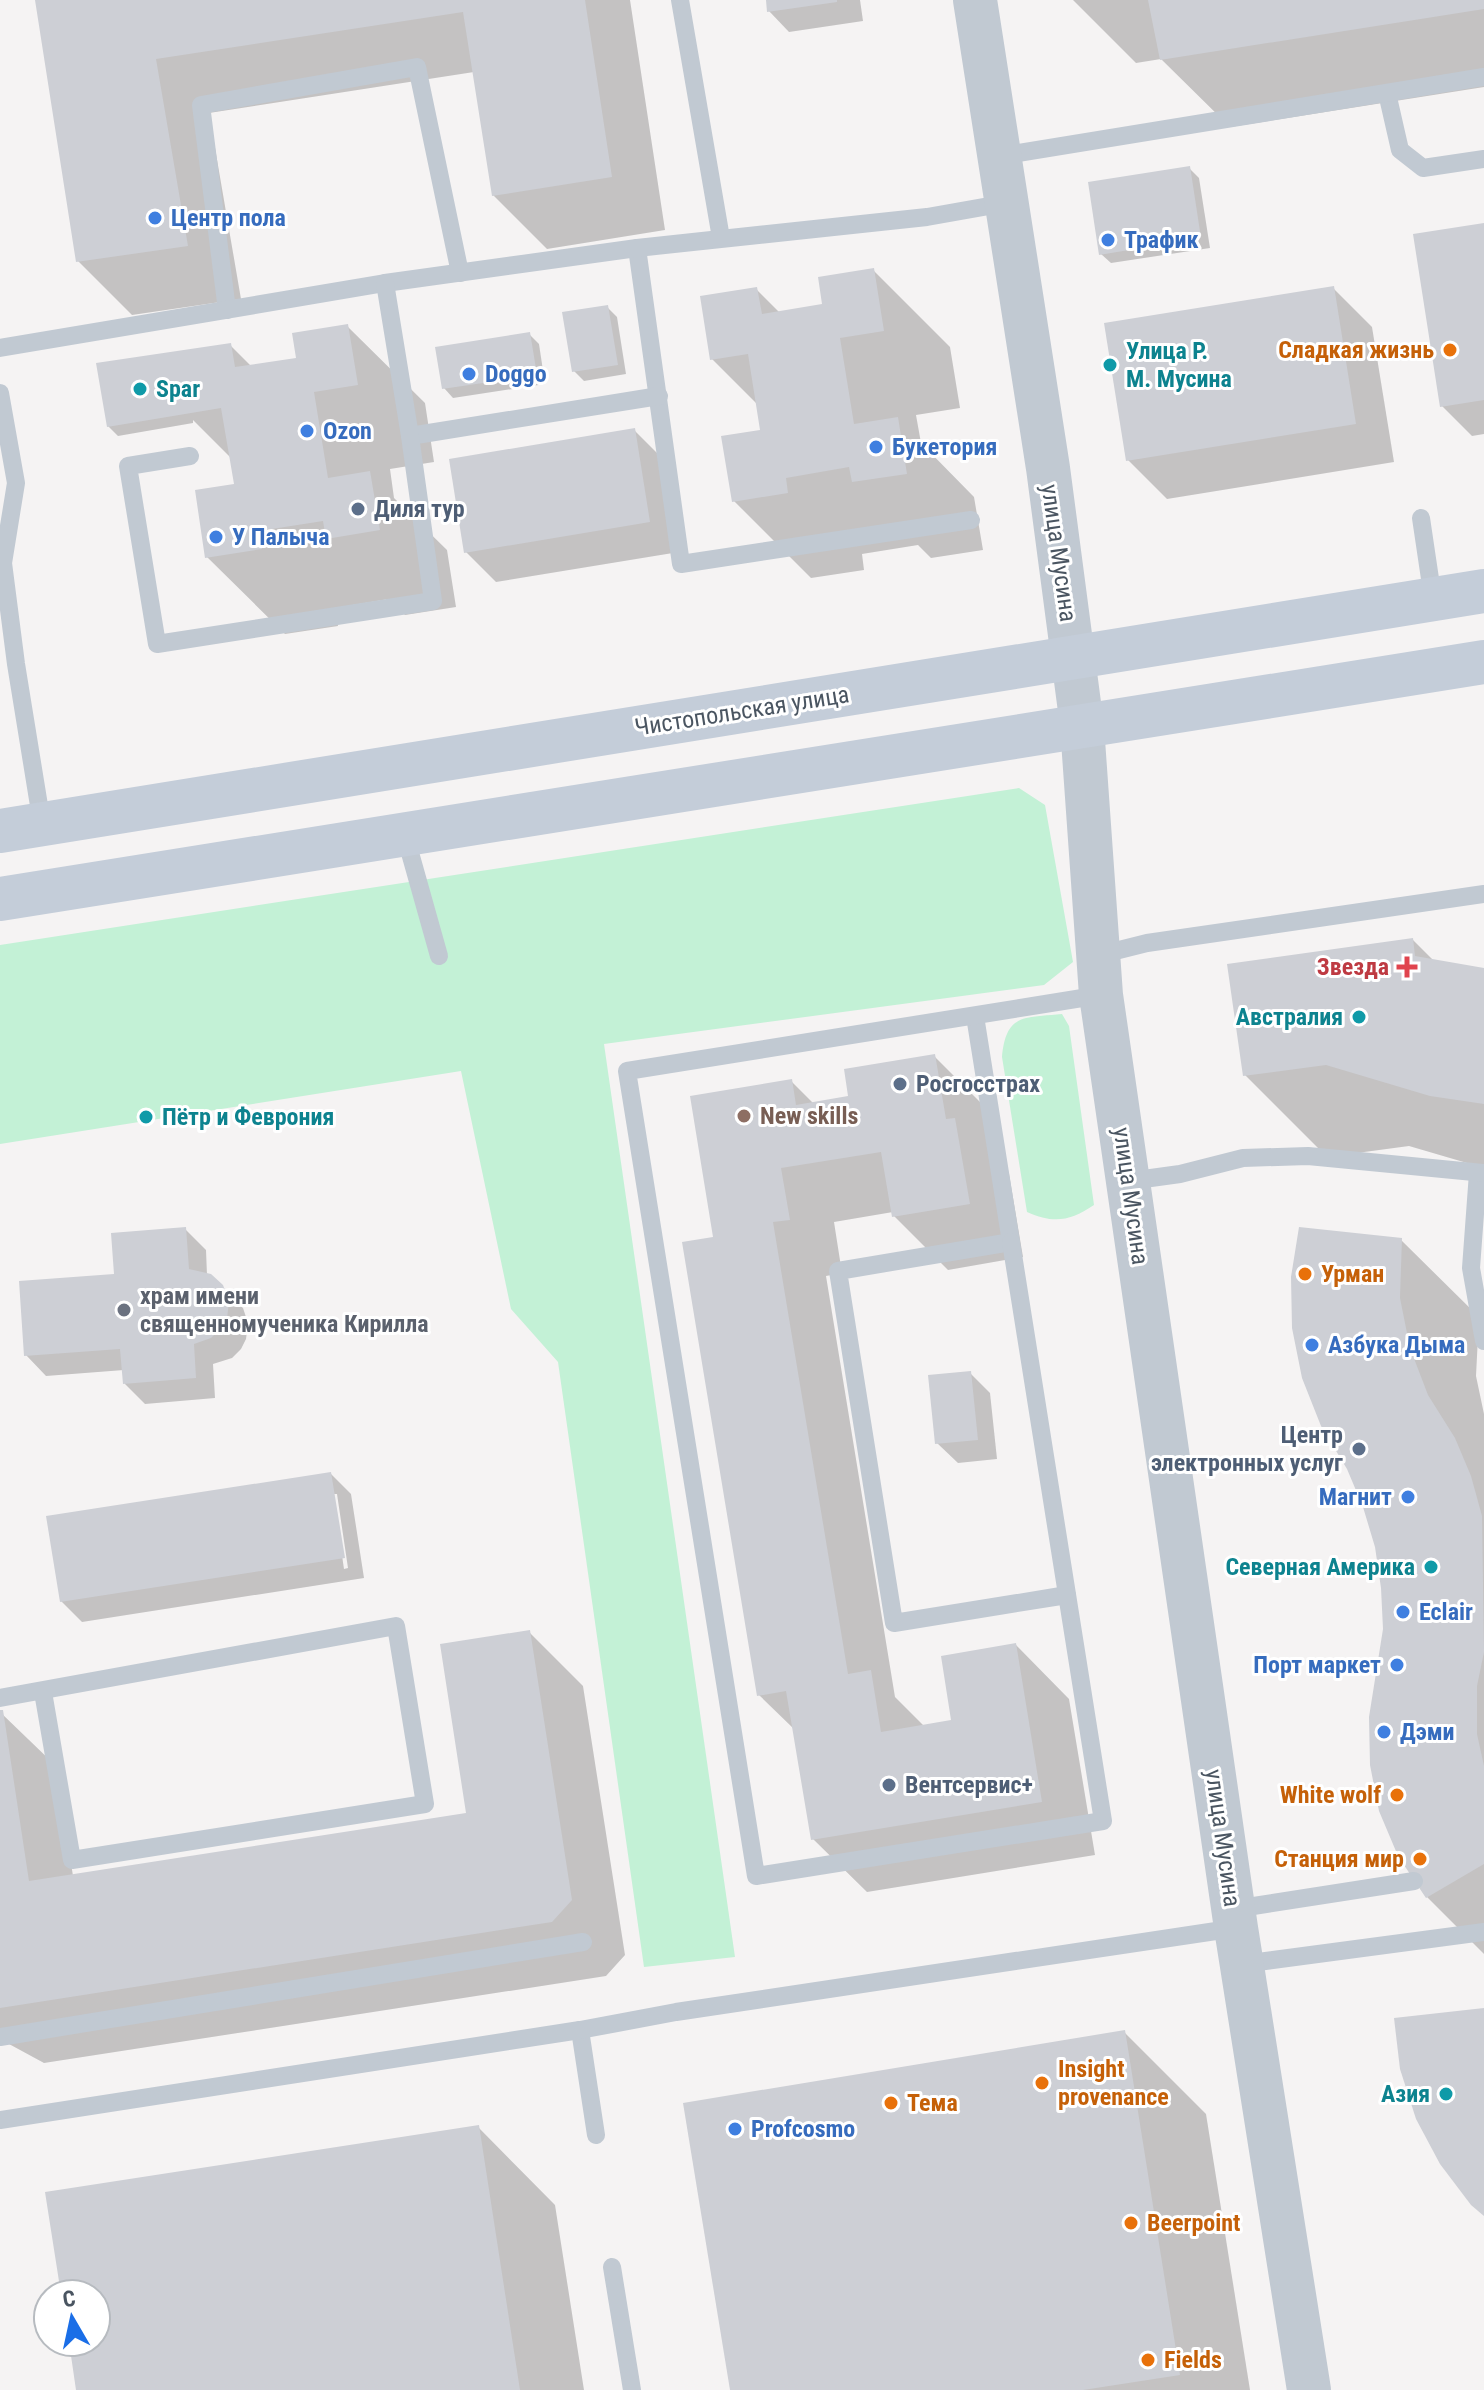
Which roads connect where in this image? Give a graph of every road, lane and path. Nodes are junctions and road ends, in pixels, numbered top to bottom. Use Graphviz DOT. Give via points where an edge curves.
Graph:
graph roads {
  1 [pos="680,0"];
  2 [pos="975,0"];
  3 [pos="1484,77"];
  4 [pos="1387,93"];
  5 [pos="1000,156"];
  6 [pos="1484,159"];
  7 [pos="1008,202"];
  8 [pos="721,238"];
  9 [pos="637,248"];
  10 [pos="460,273"];
  11 [pos="385,283"];
  12 [pos="227,310"];
  13 [pos="0,348"];
  14 [pos="0,393"];
  15 [pos="659,396"];
  16 [pos="410,436"];
  17 [pos="190,456"];
  18 [pos="1421,518"];
  19 [pos="971,520"];
  20 [pos="1484,591"];
  21 [pos="1433,599"];
  22 [pos="1073,658"];
  23 [pos="1484,662"];
  24 [pos="1082,726"];
  25 [pos="42,824"];
  26 [pos="0,831"];
  27 [pos="405,834"];
  28 [pos="1484,894"];
  29 [pos="0,899"];
  30 [pos="439,956"];
  31 [pos="1100,975"];
  32 [pos="975,1016"];
  33 [pos="1481,1173"];
  34 [pos="1129,1181"];
  35 [pos="1011,1242"];
  36 [pos="1484,1341"];
  37 [pos="1067,1595"];
  38 [pos="43,1692"];
  39 [pos="0,1698"];
  40 [pos="1414,1881"];
  41 [pos="1484,1932"];
  42 [pos="1238,1934"];
  43 [pos="583,1942"];
  44 [pos="580,2030"];
  45 [pos="0,2037"];
  46 [pos="0,2120"];
  47 [pos="596,2135"];
  48 [pos="612,2267"];
  49 [pos="632,2390"];
  50 [pos="1309,2390"];
  1 -- 8 [label="lane"];
  2 -- 5 [label="street, улица Мусина"];
  3 -- 4 [label="lane"];
  4 -- 5 [label="lane"];
  4 -- 6 [label="lane" via="1400,150 1423,168"];
  5 -- 7 [label="street, улица Мусина"];
  7 -- 8 [label="lane" via="927,217"];
  7 -- 22 [label="street, улица Мусина"];
  8 -- 9 [label="lane"];
  9 -- 10 [label="lane"];
  9 -- 15 [label="lane"];
  10 -- 11 [label="lane"];
  10 -- 12 [label="lane" via="417,67 201,105"];
  11 -- 12 [label="lane"];
  11 -- 16 [label="lane"];
  12 -- 13 [label="lane"];
  14 -- 25 [label="lane" via="16,483 3,563"];
  15 -- 16 [label="lane"];
  15 -- 19 [label="lane" via="681,564"];
  16 -- 17 [label="lane" via="433,601 157,644 128,466"];
  18 -- 21 [label="lane"];
  20 -- 21 [label="main road, Чистопольская улица"];
  21 -- 22 [label="main road, Чистопольская улица"];
  22 -- 24 [label="street, улица Мусина"];
  22 -- 25 [label="main road, Чистопольская улица"];
  23 -- 24 [label="main road"];
  24 -- 27 [label="main road"];
  24 -- 31 [label="street, улица Мусина"];
  25 -- 26 [label="main road, Чистопольская улица"];
  27 -- 29 [label="main road"];
  27 -- 30 [label="lane"];
  28 -- 31 [label="lane" via="1147,943"];
  31 -- 32 [label="lane"];
  31 -- 34 [label="street, улица Мусина"];
  32 -- 35 [label="lane"];
  32 -- 37 [label="lane" via="627,1071 756,1876 1103,1821"];
  33 -- 34 [label="lane" via="1308,1156 1243,1158"];
  33 -- 36 [label="lane" via="1471,1268"];
  34 -- 42 [label="street, улица Мусина"];
  35 -- 37 [label="lane"];
  35 -- 37 [label="lane" via="838,1271 879,1531 894,1623"];
  38 -- 38 [label="lane" via="72,1860 425,1804 396,1626"];
  38 -- 39 [label="lane"];
  40 -- 42 [label="lane"];
  41 -- 42 [label="lane"];
  42 -- 44 [label="lane"];
  42 -- 50 [label="street, улица Мусина"];
  43 -- 45 [label="lane"];
  44 -- 46 [label="lane"];
  44 -- 47 [label="lane"];
  48 -- 49 [label="lane"];
}
